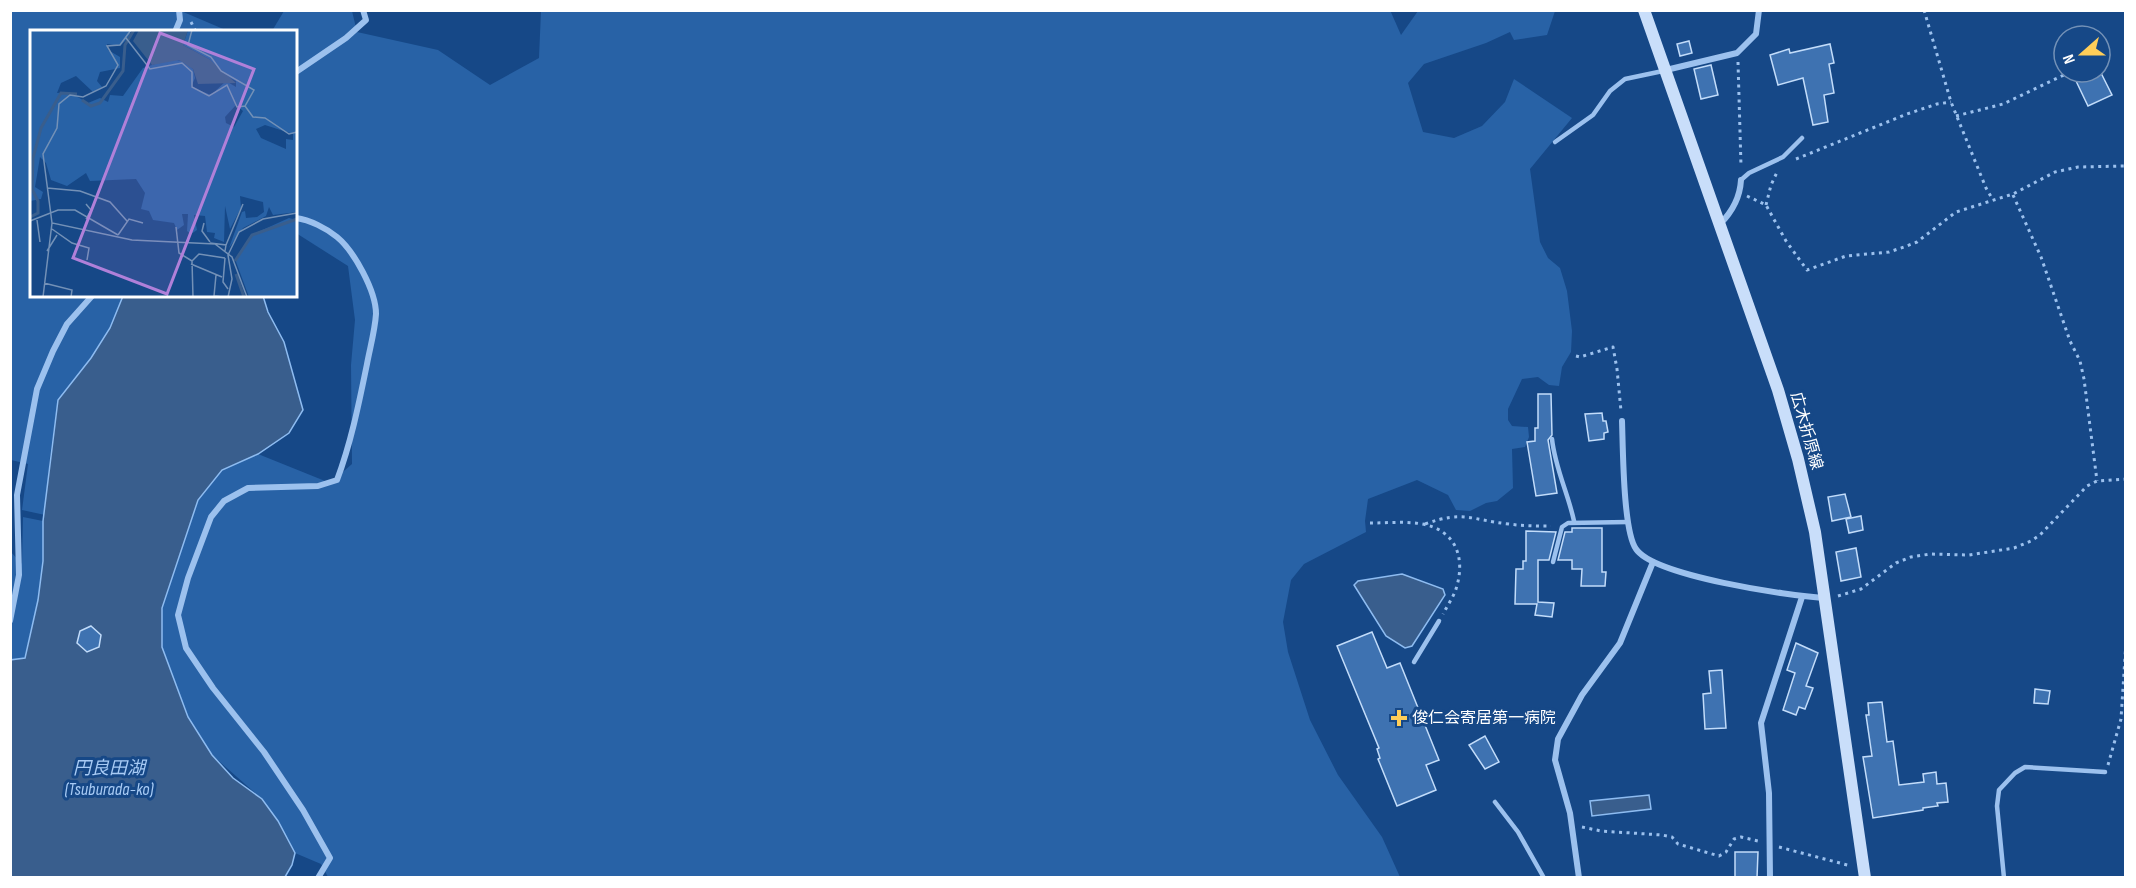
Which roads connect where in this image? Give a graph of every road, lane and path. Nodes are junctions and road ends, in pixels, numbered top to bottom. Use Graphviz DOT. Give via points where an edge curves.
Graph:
graph roads {
  1 [pos="179,10"];
  2 [pos="363,10"];
  3 [pos="1644,10"];
  4 [pos="1759,10"];
  5 [pos="1924,10"];
  6 [pos="176,30"];
  7 [pos="1737,53"];
  8 [pos="1666,70"];
  9 [pos="297,71"];
  10 [pos="2052,81"];
  11 [pos="1951,102"];
  12 [pos="1956,116"];
  13 [pos="1802,138"];
  14 [pos="1555,142"];
  15 [pos="1791,161"];
  16 [pos="1785,165"];
  17 [pos="2126,166"];
  18 [pos="1741,180"];
  19 [pos="1740,192"];
  20 [pos="2013,194"];
  21 [pos="1993,200"];
  22 [pos="1766,206"];
  23 [pos="297,218"];
  24 [pos="1720,224"];
  25 [pos="91,297"];
  26 [pos="1576,356"];
  27 [pos="1622,422"];
  28 [pos="1551,439"];
  29 [pos="2126,479"];
  30 [pos="2097,481"];
  31 [pos="1574,521"];
  32 [pos="1628,522"];
  33 [pos="1370,523"];
  34 [pos="1424,524"];
  35 [pos="1562,527"];
  36 [pos="1553,562"];
  37 [pos="1653,562"];
  38 [pos="1802,597"];
  39 [pos="1824,598"];
  40 [pos="10,621"];
  41 [pos="1439,621"];
  42 [pos="2126,642"];
  43 [pos="1414,662"];
  44 [pos="2105,772"];
  45 [pos="1495,802"];
  46 [pos="1571,824"];
  47 [pos="1770,844"];
  48 [pos="1865,873"];
  49 [pos="318,878"];
  50 [pos="1544,878"];
  51 [pos="1579,878"];
  52 [pos="1770,878"];
  53 [pos="2004,878"];
  1 -- 6 [label="street"];
  2 -- 9 [label="street" via="366,20"];
  3 -- 8 [label="main road, 広木折原線"];
  4 -- 7 [label="street" via="1756,34"];
  5 -- 11 [label="path"];
  7 -- 8 [label="street"];
  7 -- 18 [label="path"];
  8 -- 14 [label="lane" via="1625,79 1610,91 1593,115"];
  8 -- 24 [label="main road, 広木折原線"];
  10 -- 12 [label="path" via="2003,105"];
  11 -- 12 [label="path"];
  11 -- 15 [label="path" via="1907,114"];
  12 -- 21 [label="path"];
  13 -- 18 [label="lane" via="1783,157"];
  16 -- 22 [label="path" via="1778,168"];
  17 -- 20 [label="path" via="2078,167 2055,172"];
  18 -- 19 [label="street"];
  19 -- 22 [label="path"];
  19 -- 24 [label="street"];
  20 -- 21 [label="path"];
  20 -- 30 [label="path" via="2080,361"];
  21 -- 22 [label="path" via="1956,212 1917,242 1904,247 1846,256 1807,270"];
  23 -- 49 [label="street" via="308,220 337,237 355,258 368,283 376,312 347,454 337,480 318,486 248,488 224,501 211,517 178,615 186,648 264,752 330,858"];
  24 -- 39 [label="main road, 広木折原線" via="1798,459 1815,532"];
  25 -- 40 [label="street" via="67,324 37,389 17,495 19,575"];
  26 -- 27 [label="path" via="1613,347"];
  27 -- 32 [label="street"];
  28 -- 31 [label="lane"];
  29 -- 30 [label="path"];
  30 -- 39 [label="path" via="2075,497 2031,542 1969,555 1911,557 1896,563 1861,589"];
  31 -- 32 [label="lane"];
  31 -- 35 [label="lane"];
  32 -- 37 [label="street" via="1636,550"];
  33 -- 34 [label="path"];
  34 -- 35 [label="path" via="1444,517 1471,516 1508,524"];
  34 -- 41 [label="path" via="1448,537 1456,545 1459,558 1455,591"];
  35 -- 36 [label="lane"];
  37 -- 38 [label="street" via="1705,579"];
  37 -- 46 [label="street" via="1620,643 1582,695 1558,739 1555,760"];
  38 -- 39 [label="street"];
  38 -- 47 [label="street" via="1761,723"];
  39 -- 48 [label="main road, 広木折原線"];
  41 -- 43 [label="lane"];
  42 -- 44 [label="path" via="2121,718"];
  44 -- 53 [label="lane" via="2025,767 1998,790"];
  45 -- 50 [label="lane" via="1518,832"];
  46 -- 47 [label="path" via="1672,837 1678,844 1712,855 1726,852 1734,838"];
  46 -- 51 [label="street"];
  47 -- 48 [label="path"];
  47 -- 52 [label="street"];
}
